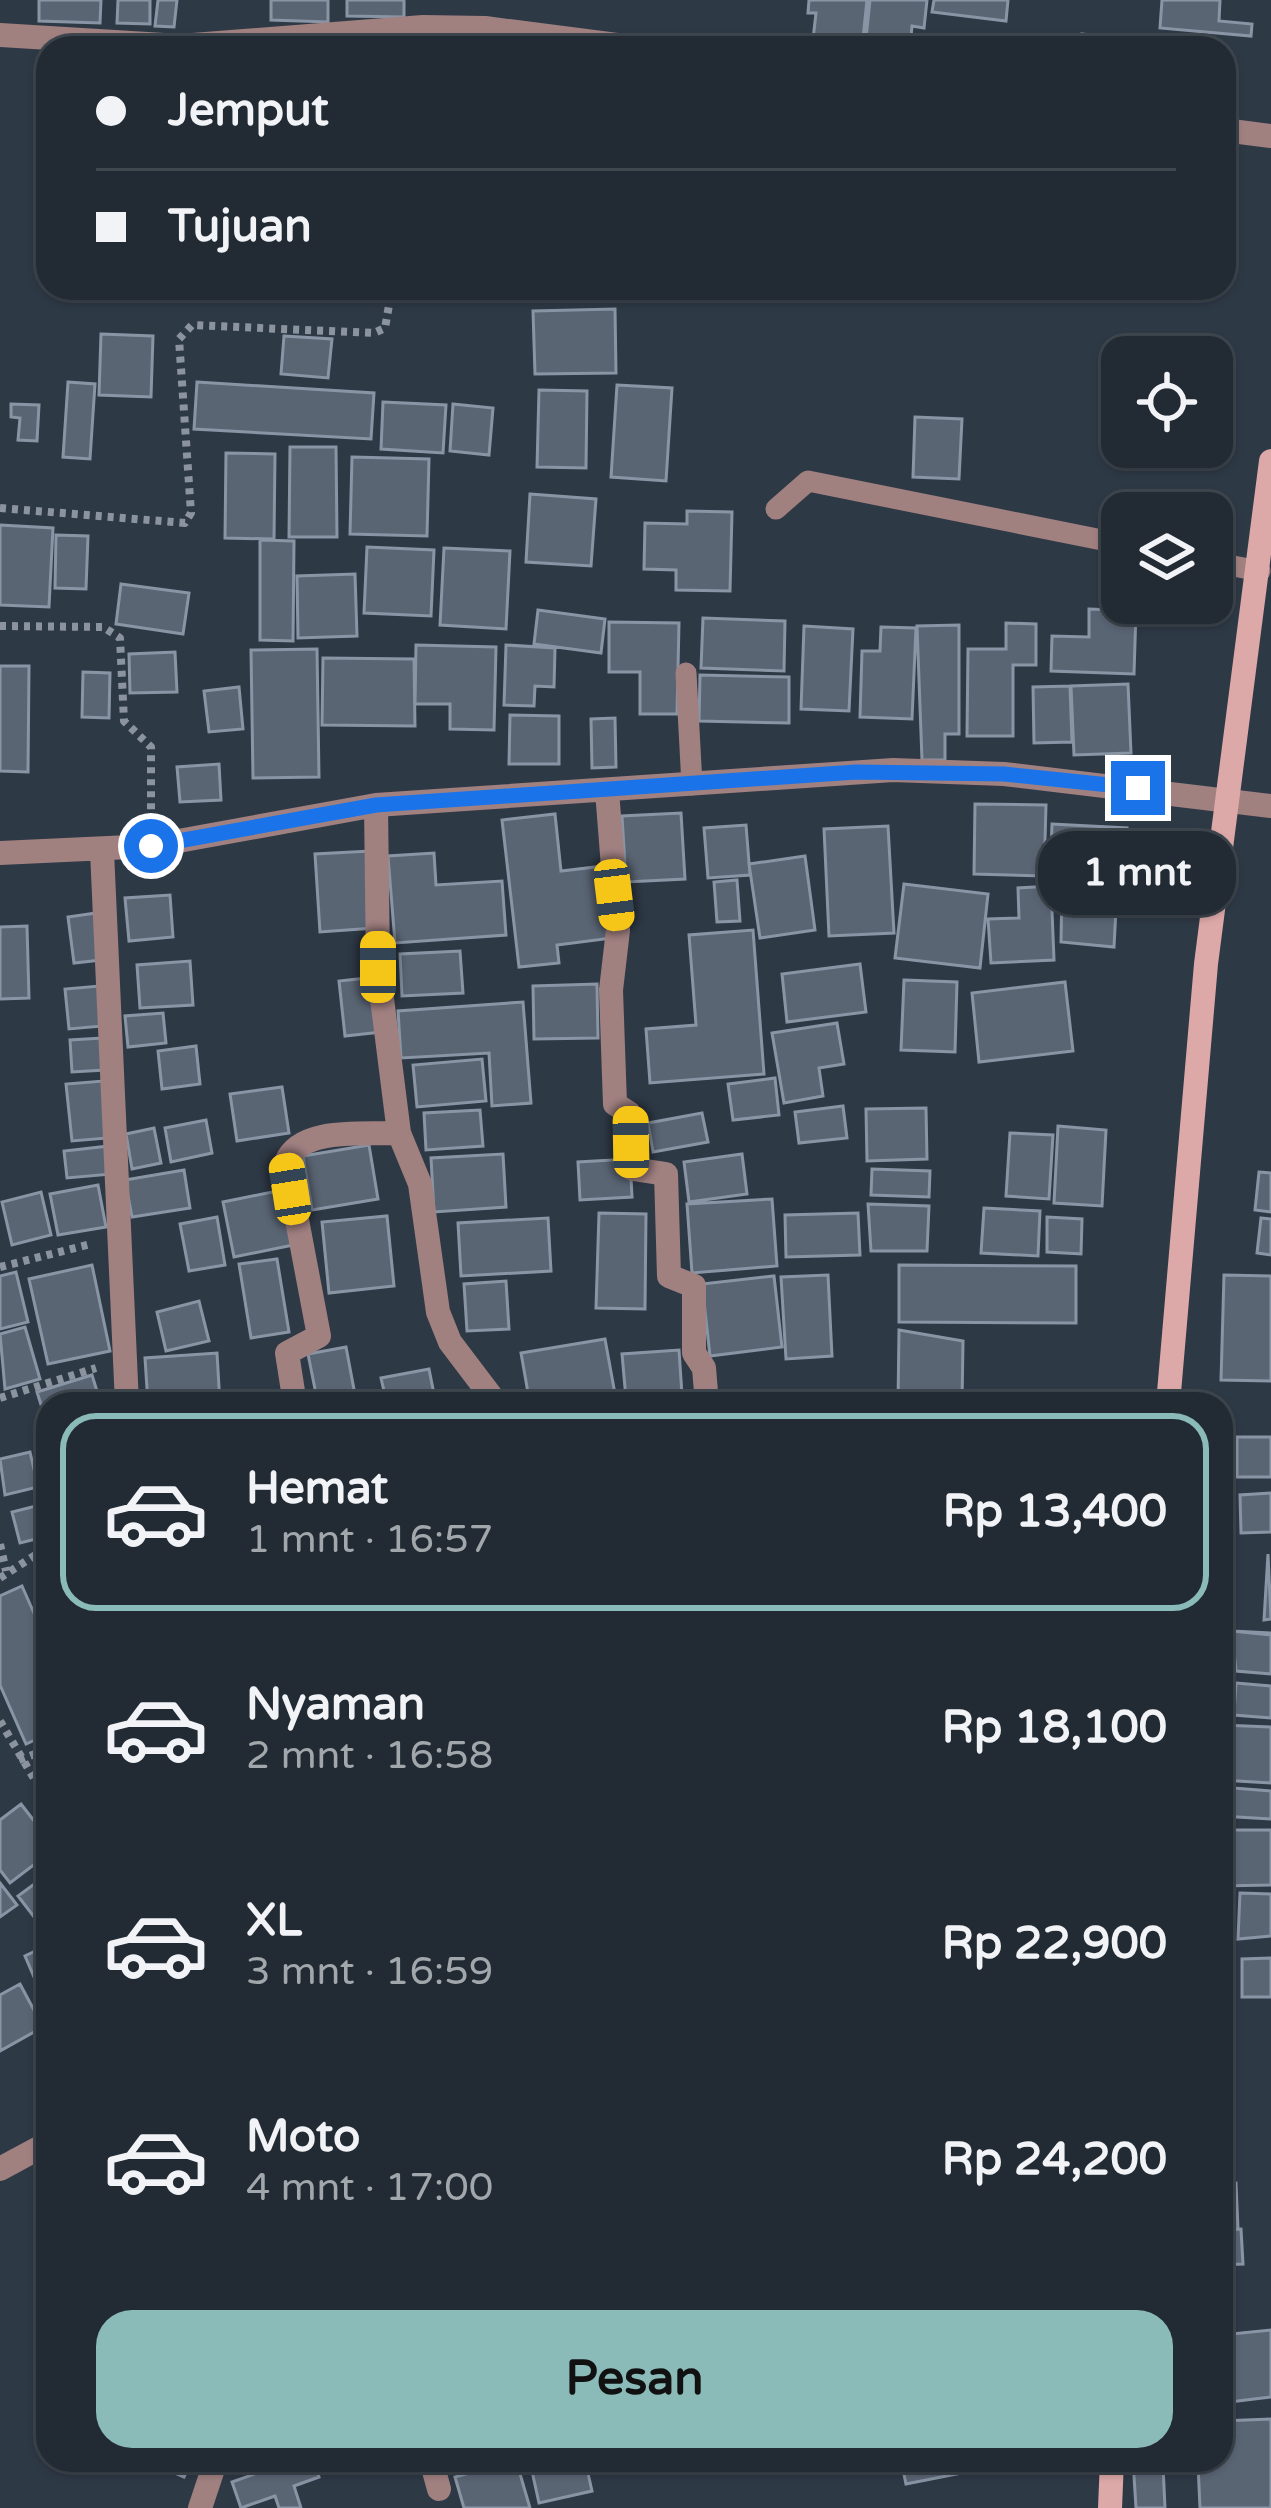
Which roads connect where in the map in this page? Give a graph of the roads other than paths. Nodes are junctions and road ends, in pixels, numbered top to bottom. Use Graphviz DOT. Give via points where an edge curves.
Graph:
graph roads {
  1 [pos="426,0"];
  2 [pos="0,35"];
  3 [pos="408,35"];
  4 [pos="547,36"];
  5 [pos="36,37"];
  6 [pos="1236,132"];
  7 [pos="1271,136"];
  8 [pos="1271,461"];
  9 [pos="776,509"];
  10 [pos="1101,540"];
  11 [pos="1233,566"];
  12 [pos="1260,571"];
  13 [pos="686,673"];
  14 [pos="692,785"];
  15 [pos="607,791"];
  16 [pos="1226,797"];
  17 [pos="376,805"];
  18 [pos="1271,806"];
  19 [pos="102,851"];
  20 [pos="0,853"];
  21 [pos="399,1133"];
  22 [pos="127,1392"];
  23 [pos="293,1392"];
  24 [pos="488,1392"];
  25 [pos="706,1392"];
  26 [pos="1169,1392"];
  27 [pos="36,2149"];
  28 [pos="0,2168"];
  29 [pos="212,2472"];
  30 [pos="435,2472"];
  31 [pos="1112,2472"];
  32 [pos="440,2489"];
  33 [pos="200,2508"];
  34 [pos="1110,2508"];
  1 -- 3 [label="street"];
  2 -- 5 [label="street"];
  3 -- 4 [label="street" via="485,28"];
  6 -- 7 [label="street"];
  8 -- 12 [label="main road"];
  9 -- 10 [label="lane" via="808,481"];
  11 -- 12 [label="lane"];
  12 -- 16 [label="main road"];
  13 -- 14 [label="lane"];
  14 -- 15 [label="street"];
  14 -- 16 [label="street" via="893,770"];
  15 -- 17 [label="street"];
  15 -- 25 [label="street" via="618,930 610,989 615,1104 629,1113 633,1169 666,1174 669,1276 694,1286 694,1353"];
  16 -- 18 [label="street"];
  16 -- 26 [label="main road"];
  17 -- 19 [label="street"];
  17 -- 21 [label="street" via="378,967"];
  19 -- 20 [label="street"];
  19 -- 22 [label="street"];
  21 -- 23 [label="street" via="308,1138 286,1162 319,1336 287,1352"];
  21 -- 24 [label="street" via="420,1184 438,1312"];
  27 -- 28 [label="street"];
  29 -- 33 [label="street"];
  30 -- 32 [label="street"];
  31 -- 34 [label="main road"];
}
